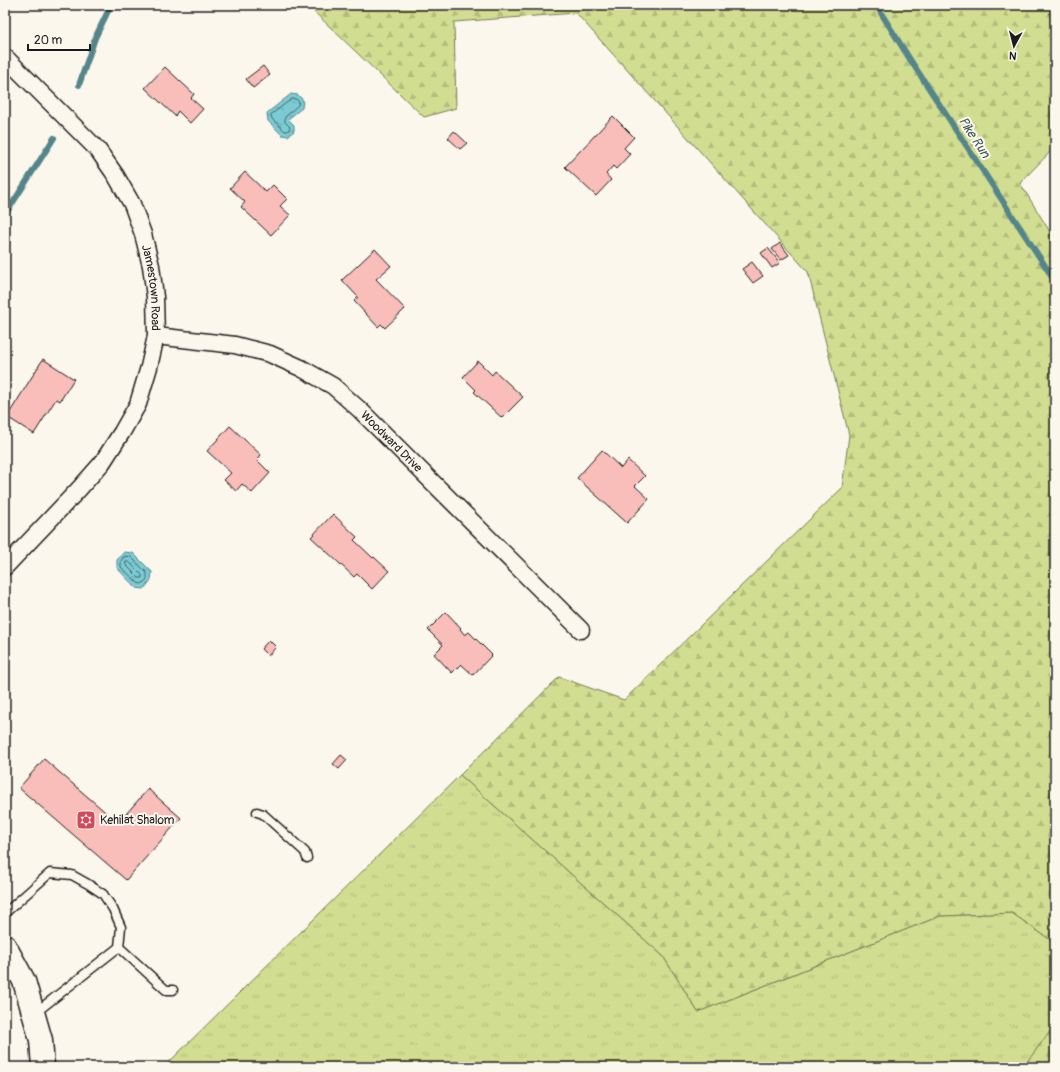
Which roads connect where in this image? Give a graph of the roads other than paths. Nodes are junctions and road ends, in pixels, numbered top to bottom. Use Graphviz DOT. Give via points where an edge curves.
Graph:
graph roads {
  1 [pos="5,57"];
  2 [pos="156,336"];
  3 [pos="5,567"];
  4 [pos="581,630"];
  5 [pos="257,812"];
  6 [pos="307,858"];
  7 [pos="5,913"];
  8 [pos="5,946"];
  9 [pos="119,947"];
  10 [pos="173,990"];
  11 [pos="34,1015"];
  12 [pos="43,1067"];
  1 -- 2 [label="street, Jamestown Road" via="98,150 132,204 151,266"];
  2 -- 3 [label="street, Jamestown Road" via="138,404 102,463"];
  2 -- 4 [label="street, Woodward Drive" via="235,345 270,354 333,386"];
  5 -- 6 [label="lane" via="263,814 305,852"];
  7 -- 9 [label="lane" via="50,873 72,875 103,894 113,909 121,927"];
  8 -- 11 [label="street" via="24,981"];
  9 -- 10 [label="lane" via="166,990"];
  9 -- 11 [label="lane"];
  11 -- 12 [label="street" via="41,1040"];
}
